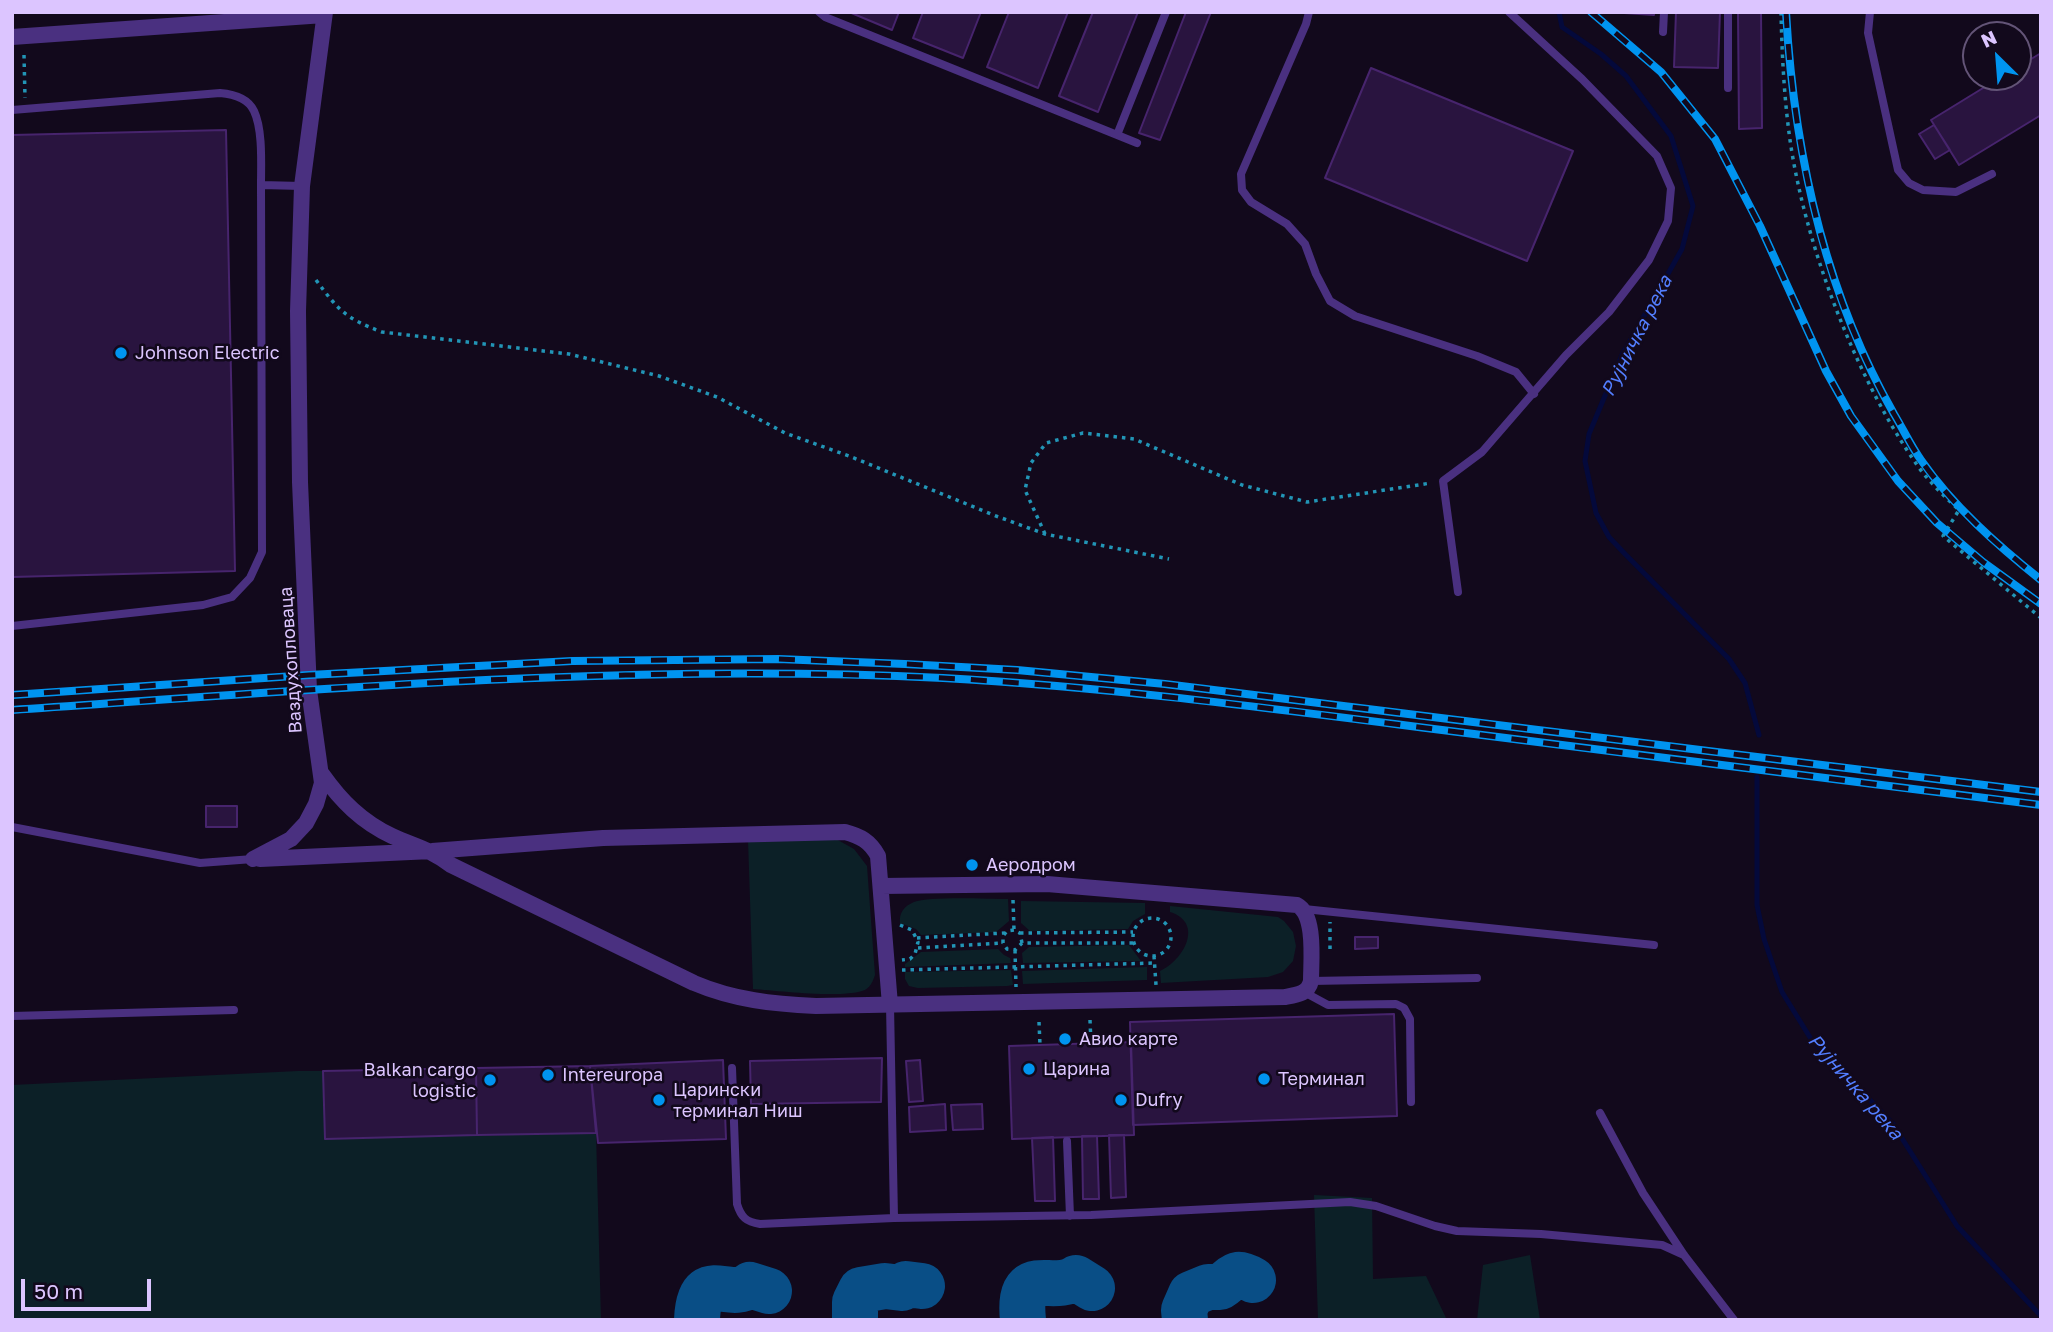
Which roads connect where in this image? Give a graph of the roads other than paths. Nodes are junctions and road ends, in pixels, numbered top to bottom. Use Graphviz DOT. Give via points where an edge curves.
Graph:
graph roads {
  1 [pos="819,12"];
  2 [pos="1166,12"];
  3 [pos="1309,12"];
  4 [pos="1509,12"];
  5 [pos="1664,12"];
  6 [pos="1728,12"];
  7 [pos="1870,12"];
  8 [pos="324,14"];
  9 [pos="1663,32"];
  10 [pos="12,37"];
  11 [pos="1728,88"];
  12 [pos="12,110"];
  13 [pos="1117,135"];
  14 [pos="1138,143"];
  15 [pos="1992,174"];
  16 [pos="261,185"];
  17 [pos="302,186"];
  18 [pos="1534,394"];
  19 [pos="1458,592"];
  20 [pos="12,626"];
  21 [pos="322,775"];
  22 [pos="12,827"];
  23 [pos="432,851"];
  24 [pos="253,859"];
  25 [pos="881,886"];
  26 [pos="1304,909"];
  27 [pos="1654,945"];
  28 [pos="1477,978"];
  29 [pos="1308,986"];
  30 [pos="890,1005"];
  31 [pos="234,1010"];
  32 [pos="12,1016"];
  33 [pos="732,1068"];
  34 [pos="1411,1102"];
  35 [pos="1600,1113"];
  36 [pos="1067,1141"];
  37 [pos="1070,1216"];
  38 [pos="894,1218"];
  39 [pos="1684,1255"];
  40 [pos="1734,1320"];
  1 -- 13 [label="lane"];
  2 -- 13 [label="lane"];
  3 -- 18 [label="lane" via="1241,174 1242,190 1305,244 1330,301 1355,316 1516,372"];
  4 -- 18 [label="lane" via="1657,156 1671,188 1668,221 1649,260 1609,313"];
  5 -- 9 [label="lane"];
  6 -- 11 [label="lane"];
  7 -- 15 [label="lane" via="1868,33 1898,170 1923,190 1956,192"];
  8 -- 10 [label="street"];
  8 -- 17 [label="street, Ваздухопловаца"];
  12 -- 16 [label="lane" via="233,94 254,111"];
  13 -- 14 [label="lane"];
  16 -- 17 [label="lane"];
  16 -- 20 [label="lane" via="262,552 250,578 232,597 203,605"];
  17 -- 21 [label="street, Ваздухопловаца" via="300,482 309,690"];
  18 -- 19 [label="lane" via="1482,452 1443,481"];
  21 -- 23 [label="street" via="360,818"];
  21 -- 24 [label="street, Ваздухопловаца" via="306,823 291,839"];
  22 -- 24 [label="lane" via="200,863"];
  23 -- 24 [label="street"];
  23 -- 25 [label="street" via="603,838 845,832 860,836 875,850"];
  23 -- 30 [label="street" via="451,865 715,992 772,1004"];
  25 -- 26 [label="street" via="1047,884 1277,902"];
  25 -- 30 [label="street"];
  26 -- 27 [label="lane"];
  26 -- 29 [label="street" via="1309,919"];
  28 -- 29 [label="lane"];
  29 -- 30 [label="street" via="1285,997"];
  29 -- 34 [label="lane" via="1328,1006 1396,1004 1404,1008 1410,1019"];
  30 -- 38 [label="lane"];
  31 -- 32 [label="lane"];
  33 -- 38 [label="lane" via="737,1204 744,1219 760,1224"];
  35 -- 39 [label="lane" via="1643,1193"];
  36 -- 37 [label="lane"];
  37 -- 38 [label="lane"];
  37 -- 39 [label="lane" via="1350,1202 1457,1231 1661,1245"];
  39 -- 40 [label="lane"];
}
